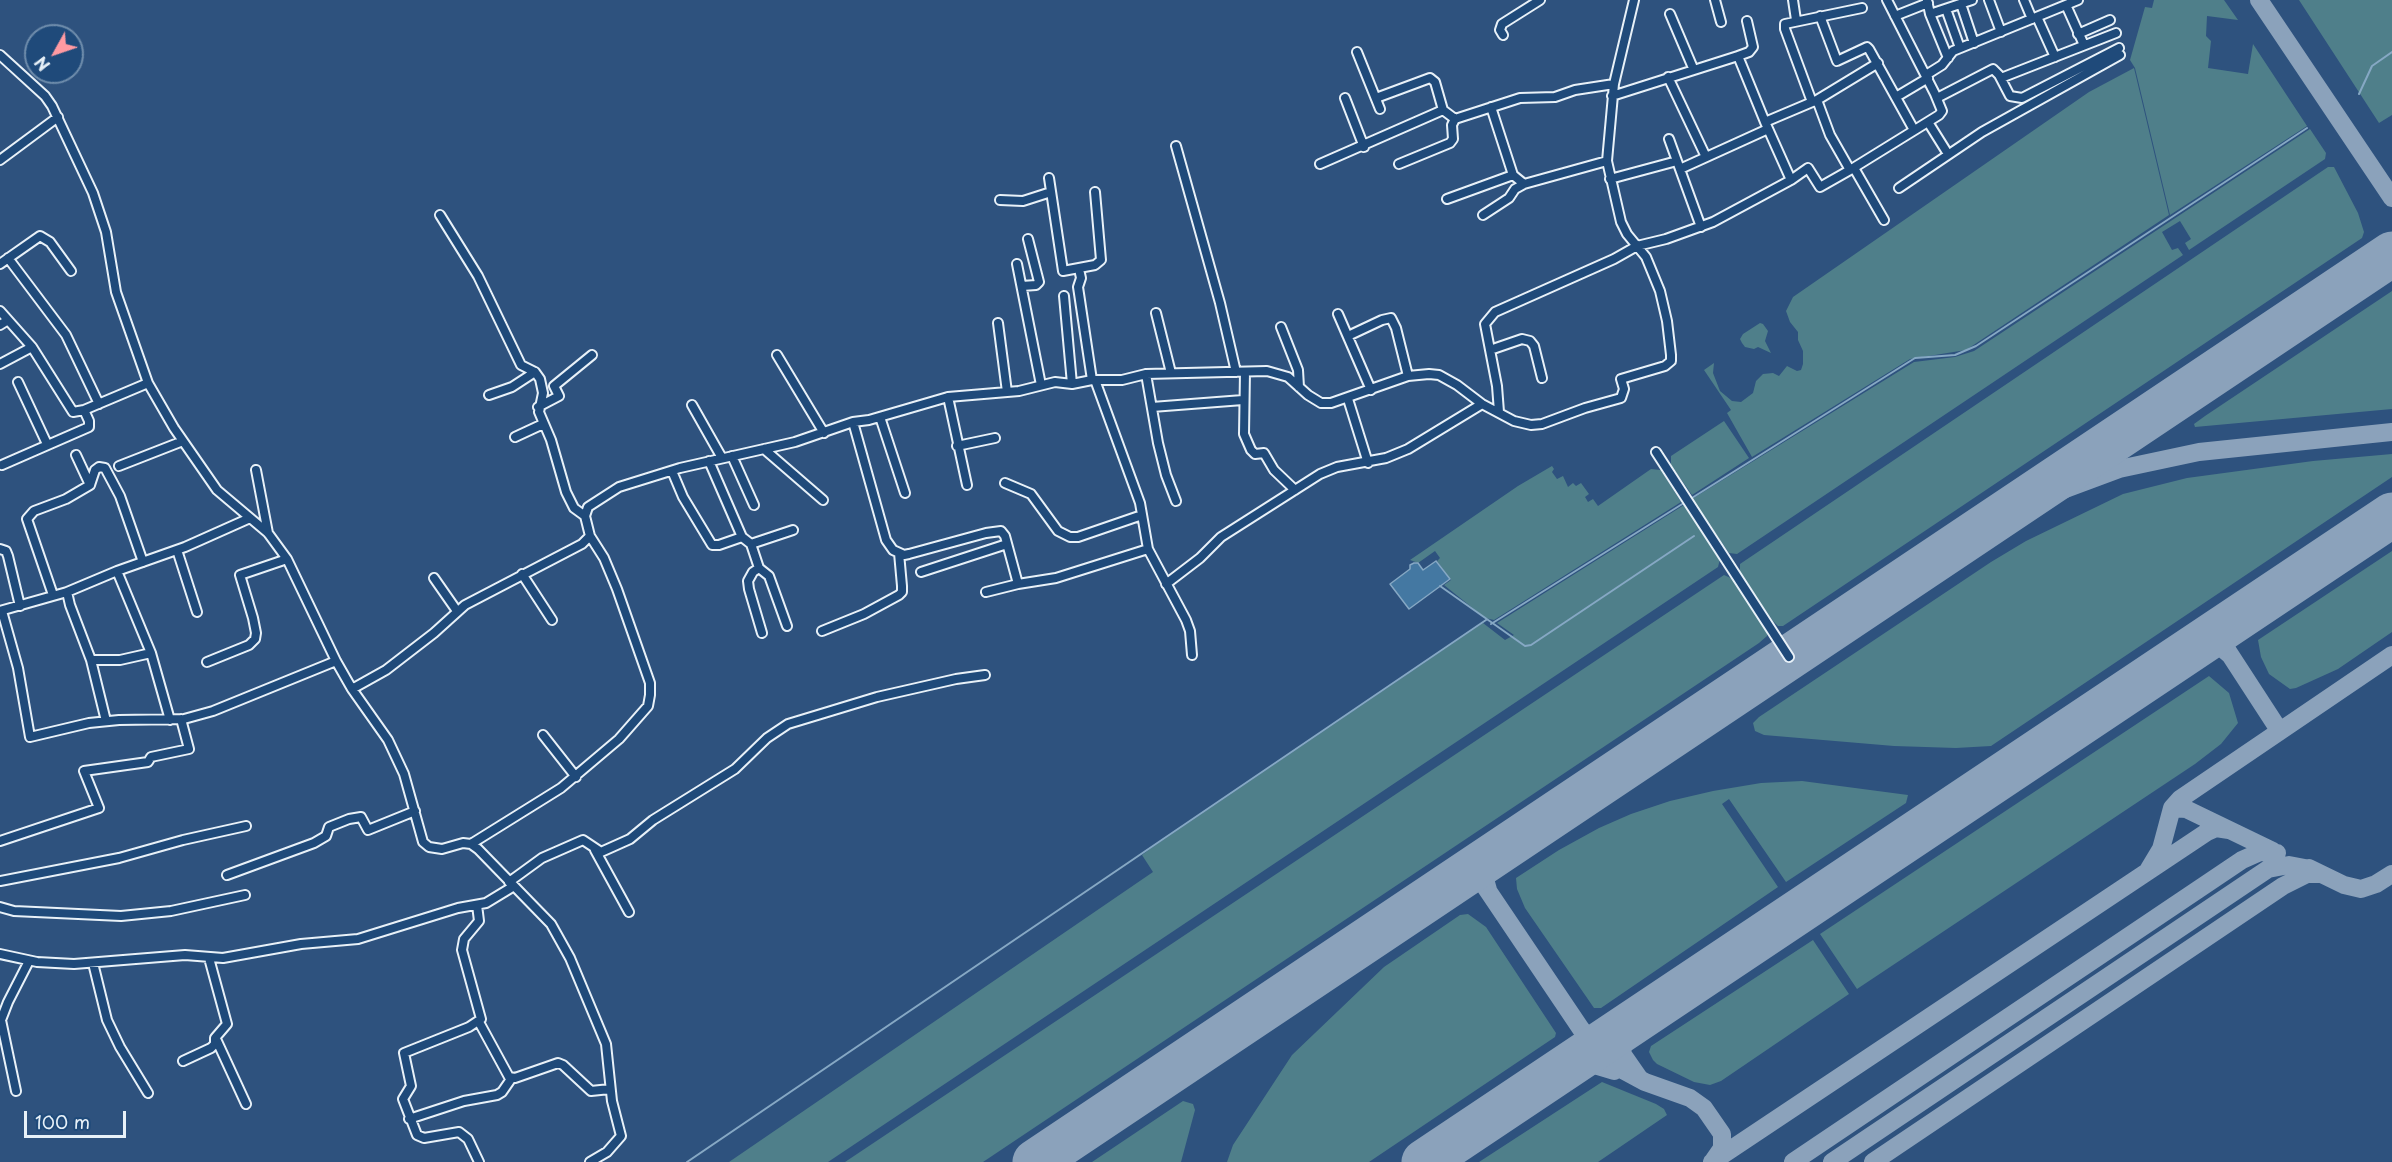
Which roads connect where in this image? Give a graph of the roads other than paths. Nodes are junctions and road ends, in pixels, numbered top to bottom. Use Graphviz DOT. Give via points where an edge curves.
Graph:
graph roads {
  1 [pos="1540,0"];
  2 [pos="1634,0"];
  3 [pos="1715,0"];
  4 [pos="1793,0"];
  5 [pos="1887,0"];
  6 [pos="1972,0"];
  7 [pos="1989,0"];
  8 [pos="2024,0"];
  9 [pos="2078,0"];
  10 [pos="1928,2"];
  11 [pos="1961,4"];
  12 [pos="2066,5"];
  13 [pos="1862,8"];
  14 [pos="1946,9"];
  15 [pos="1670,14"];
  16 [pos="1930,14"];
  17 [pos="1820,16"];
  18 [pos="1895,16"];
  19 [pos="2034,18"];
  20 [pos="1796,20"];
  21 [pos="2110,20"];
  22 [pos="1747,21"];
  23 [pos="1721,22"];
  24 [pos="2001,32"];
  25 [pos="2116,33"];
  26 [pos="2078,34"];
  27 [pos="1503,35"];
  28 [pos="1974,44"];
  29 [pos="2084,45"];
  30 [pos="1960,48"];
  31 [pos="1356,52"];
  32 [pos="0,55"];
  33 [pos="1738,56"];
  34 [pos="2055,57"];
  35 [pos="1948,58"];
  36 [pos="1878,63"];
  37 [pos="1693,68"];
  38 [pos="1927,76"];
  39 [pos="1668,77"];
  40 [pos="2001,78"];
  41 [pos="1614,84"];
  42 [pos="1612,96"];
  43 [pos="1896,97"];
  44 [pos="1345,98"];
  45 [pos="1376,98"];
  46 [pos="1937,98"];
  47 [pos="1814,101"];
  48 [pos="1491,107"];
  49 [pos="1380,109"];
  50 [pos="1443,110"];
  51 [pos="58,117"];
  52 [pos="1455,119"];
  53 [pos="1928,122"];
  54 [pos="1766,126"];
  55 [pos="1914,130"];
  56 [pos="1669,139"];
  57 [pos="1176,146"];
  58 [pos="1364,147"];
  59 [pos="1948,154"];
  60 [pos="1706,157"];
  61 [pos="0,160"];
  62 [pos="1607,161"];
  63 [pos="1320,164"];
  64 [pos="1399,164"];
  65 [pos="1679,165"];
  66 [pos="1852,169"];
  67 [pos="1513,175"];
  68 [pos="1049,178"];
  69 [pos="1610,179"];
  70 [pos="1791,180"];
  71 [pos="1524,184"];
  72 [pos="1899,188"];
  73 [pos="1051,192"];
  74 [pos="1095,192"];
  75 [pos="1447,199"];
  76 [pos="1000,200"];
  77 [pos="440,215"];
  78 [pos="1482,215"];
  79 [pos="1884,220"];
  80 [pos="1701,227"];
  81 [pos="1028,239"];
  82 [pos="1637,246"];
  83 [pos="8,258"];
  84 [pos="0,264"];
  85 [pos="1017,264"];
  86 [pos="1079,269"];
  87 [pos="71,271"];
  88 [pos="1022,286"];
  89 [pos="1064,296"];
  90 [pos="0,311"];
  91 [pos="1156,313"];
  92 [pos="1338,314"];
  93 [pos="8,320"];
  94 [pos="998,323"];
  95 [pos="0,325"];
  96 [pos="1281,327"];
  97 [pos="1348,336"];
  98 [pos="32,347"];
  99 [pos="1490,350"];
  100 [pos="592,355"];
  101 [pos="777,355"];
  102 [pos="0,364"];
  103 [pos="535,372"];
  104 [pos="1171,372"];
  105 [pos="1236,372"];
  106 [pos="1245,372"];
  107 [pos="1146,374"];
  108 [pos="1408,376"];
  109 [pos="1542,378"];
  110 [pos="1093,380"];
  111 [pos="18,382"];
  112 [pos="147,383"];
  113 [pos="1072,384"];
  114 [pos="1041,385"];
  115 [pos="1299,387"];
  116 [pos="1371,390"];
  117 [pos="1007,392"];
  118 [pos="489,395"];
  119 [pos="948,397"];
  120 [pos="1348,399"];
  121 [pos="1244,400"];
  122 [pos="99,404"];
  123 [pos="1482,404"];
  124 [pos="692,405"];
  125 [pos="538,407"];
  126 [pos="1152,407"];
  127 [pos="84,410"];
  128 [pos="1499,412"];
  129 [pos="880,417"];
  130 [pos="853,422"];
  131 [pos="543,424"];
  132 [pos="824,433"];
  133 [pos="515,437"];
  134 [pos="995,438"];
  135 [pos="183,441"];
  136 [pos="48,444"];
  137 [pos="957,446"];
  138 [pos="764,449"];
  139 [pos="1656,452"];
  140 [pos="76,455"];
  141 [pos="732,456"];
  142 [pos="722,458"];
  143 [pos="709,461"];
  144 [pos="1368,463"];
  145 [pos="2,465"];
  146 [pos="118,466"];
  147 [pos="256,470"];
  148 [pos="672,471"];
  149 [pos="1005,483"];
  150 [pos="967,484"];
  151 [pos="90,485"];
  152 [pos="1295,490"];
  153 [pos="905,493"];
  154 [pos="823,500"];
  155 [pos="1176,501"];
  156 [pos="754,505"];
  157 [pos="1142,515"];
  158 [pos="585,516"];
  159 [pos="250,518"];
  160 [pos="793,530"];
  161 [pos="268,533"];
  162 [pos="590,536"];
  163 [pos="742,537"];
  164 [pos="751,544"];
  165 [pos="1007,544"];
  166 [pos="0,549"];
  167 [pos="1148,549"];
  168 [pos="177,550"];
  169 [pos="899,553"];
  170 [pos="287,559"];
  171 [pos="143,562"];
  172 [pos="759,568"];
  173 [pos="117,571"];
  174 [pos="921,572"];
  175 [pos="522,574"];
  176 [pos="434,578"];
  177 [pos="1018,584"];
  178 [pos="1167,584"];
  179 [pos="67,592"];
  180 [pos="986,592"];
  181 [pos="53,595"];
  182 [pos="20,606"];
  183 [pos="1,611"];
  184 [pos="457,611"];
  185 [pos="197,612"];
  186 [pos="552,620"];
  187 [pos="787,626"];
  188 [pos="822,631"];
  189 [pos="762,633"];
  190 [pos="151,653"];
  191 [pos="1192,655"];
  192 [pos="1789,657"];
  193 [pos="91,660"];
  194 [pos="207,662"];
  195 [pos="336,662"];
  196 [pos="985,675"];
  197 [pos="352,689"];
  198 [pos="181,719"];
  199 [pos="170,720"];
  200 [pos="106,721"];
  201 [pos="543,735"];
  202 [pos="576,777"];
  203 [pos="416,811"];
  204 [pos="246,826"];
  205 [pos="0,841"];
  206 [pos="471,844"];
  207 [pos="595,850"];
  208 [pos="227,875"];
  209 [pos="0,881"];
  210 [pos="512,884"];
  211 [pos="245,895"];
  212 [pos="477,905"];
  213 [pos="0,907"];
  214 [pos="629,912"];
  215 [pos="0,954"];
  216 [pos="209,958"];
  217 [pos="29,961"];
  218 [pos="93,963"];
  219 [pos="479,1022"];
  220 [pos="215,1038"];
  221 [pos="183,1061"];
  222 [pos="512,1079"];
  223 [pos="610,1089"];
  224 [pos="15,1090"];
  225 [pos="148,1093"];
  226 [pos="246,1104"];
  227 [pos="409,1119"];
  228 [pos="479,1162"];
  229 [pos="590,1162"];
  1 -- 27 [label="street" via="1502,24"];
  2 -- 41 [label="street"];
  3 -- 23 [label="street"];
  4 -- 20 [label="street"];
  5 -- 18 [label="street"];
  6 -- 11 [label="street"];
  7 -- 24 [label="street"];
  8 -- 19 [label="street"];
  9 -- 12 [label="street"];
  10 -- 16 [label="street"];
  10 -- 18 [label="street"];
  11 -- 14 [label="street"];
  11 -- 28 [label="street"];
  12 -- 19 [label="street"];
  12 -- 26 [label="street"];
  13 -- 17 [label="street"];
  14 -- 16 [label="street"];
  14 -- 30 [label="street"];
  15 -- 37 [label="street"];
  16 -- 35 [label="street"];
  17 -- 20 [label="street"];
  17 -- 36 [label="street" via="1837,61 1868,47"];
  18 -- 38 [label="street"];
  19 -- 24 [label="street"];
  19 -- 34 [label="street"];
  20 -- 47 [label="street" via="1785,28"];
  21 -- 26 [label="street"];
  22 -- 33 [label="street" via="1753,47"];
  24 -- 28 [label="street"];
  25 -- 29 [label="street"];
  26 -- 29 [label="street"];
  28 -- 30 [label="street"];
  29 -- 34 [label="street"];
  30 -- 35 [label="street"];
  31 -- 45 [label="street"];
  32 -- 51 [label="street" via="45,96"];
  33 -- 37 [label="street"];
  33 -- 54 [label="street"];
  34 -- 40 [label="street"];
  35 -- 38 [label="street"];
  36 -- 43 [label="street"];
  36 -- 47 [label="street"];
  37 -- 39 [label="street"];
  38 -- 43 [label="street"];
  38 -- 46 [label="street"];
  39 -- 42 [label="street"];
  39 -- 60 [label="street"];
  40 -- 46 [label="street" via="1990,69"];
  40 -- 59 [label="street" via="2010,96 2022,98 2120,52"];
  41 -- 42 [label="street"];
  41 -- 48 [label="street" via="1554,97 1520,98"];
  42 -- 62 [label="street"];
  43 -- 55 [label="street"];
  44 -- 58 [label="street"];
  45 -- 49 [label="street"];
  45 -- 50 [label="street" via="1430,78 1436,82"];
  46 -- 53 [label="street" via="1941,113"];
  47 -- 54 [label="street"];
  47 -- 66 [label="street"];
  48 -- 52 [label="street"];
  48 -- 67 [label="street"];
  50 -- 52 [label="street"];
  50 -- 58 [label="street"];
  51 -- 61 [label="street"];
  51 -- 112 [label="street" via="93,193 106,232 116,292"];
  52 -- 64 [label="street" via="1450,143"];
  53 -- 55 [label="street"];
  53 -- 59 [label="street"];
  54 -- 60 [label="street"];
  54 -- 70 [label="street"];
  55 -- 66 [label="street"];
  56 -- 65 [label="street"];
  57 -- 105 [label="street"];
  58 -- 63 [label="street"];
  59 -- 72 [label="street"];
  60 -- 65 [label="street"];
  62 -- 69 [label="street"];
  62 -- 71 [label="street"];
  65 -- 69 [label="street"];
  65 -- 80 [label="street"];
  66 -- 70 [label="street" via="1820,187 1808,168"];
  66 -- 79 [label="street"];
  67 -- 71 [label="street"];
  67 -- 75 [label="street"];
  68 -- 73 [label="street"];
  69 -- 82 [label="street" via="1621,222"];
  70 -- 80 [label="street"];
  71 -- 78 [label="street"];
  73 -- 76 [label="street" via="1023,201"];
  73 -- 86 [label="street" via="1063,272"];
  74 -- 86 [label="street" via="1101,260"];
  77 -- 103 [label="street" via="478,276 521,365"];
  80 -- 82 [label="street"];
  81 -- 88 [label="street" via="1039,282"];
  82 -- 99 [label="street" via="1495,312 1485,324"];
  82 -- 128 [label="street" via="1651,265 1668,321 1668,364 1621,379 1621,398 1542,424 1520,423"];
  83 -- 84 [label="street"];
  83 -- 87 [label="street" via="37,237 44,237"];
  83 -- 122 [label="street" via="66,335"];
  85 -- 88 [label="street"];
  86 -- 110 [label="street" via="1078,287"];
  88 -- 114 [label="street"];
  89 -- 113 [label="street"];
  90 -- 93 [label="street"];
  91 -- 104 [label="street"];
  92 -- 97 [label="street"];
  93 -- 95 [label="street"];
  93 -- 98 [label="street"];
  94 -- 117 [label="street"];
  96 -- 115 [label="street" via="1298,370"];
  97 -- 108 [label="street" via="1391,318"];
  97 -- 116 [label="street"];
  98 -- 102 [label="street"];
  98 -- 127 [label="street" via="69,410"];
  99 -- 109 [label="street" via="1522,339 1530,341"];
  99 -- 128 [label="street"];
  100 -- 125 [label="street" via="554,386 559,396"];
  101 -- 132 [label="street"];
  103 -- 118 [label="street" via="512,387"];
  103 -- 125 [label="street" via="543,393"];
  104 -- 105 [label="street"];
  104 -- 107 [label="street"];
  105 -- 106 [label="street"];
  106 -- 115 [label="street" via="1267,371 1288,377"];
  106 -- 121 [label="street"];
  107 -- 110 [label="street" via="1122,380"];
  107 -- 126 [label="street"];
  108 -- 116 [label="street"];
  108 -- 123 [label="street" via="1439,375"];
  110 -- 113 [label="street"];
  110 -- 157 [label="street"];
  111 -- 136 [label="street"];
  112 -- 122 [label="street"];
  112 -- 135 [label="street"];
  113 -- 114 [label="street"];
  114 -- 117 [label="street"];
  115 -- 120 [label="street" via="1321,403"];
  116 -- 120 [label="street"];
  117 -- 119 [label="street"];
  119 -- 129 [label="street"];
  119 -- 137 [label="street"];
  120 -- 144 [label="street"];
  121 -- 126 [label="street"];
  121 -- 152 [label="street" via="1244,434 1251,450 1264,453 1274,470"];
  122 -- 127 [label="street"];
  123 -- 128 [label="street"];
  123 -- 144 [label="street" via="1408,448"];
  124 -- 142 [label="street"];
  125 -- 131 [label="street"];
  126 -- 155 [label="street" via="1166,475"];
  127 -- 136 [label="street" via="89,427"];
  129 -- 130 [label="street"];
  129 -- 153 [label="street"];
  130 -- 132 [label="street"];
  130 -- 169 [label="street" via="886,540"];
  131 -- 133 [label="street"];
  131 -- 158 [label="street" via="566,492 574,508"];
  132 -- 138 [label="street"];
  134 -- 137 [label="street"];
  135 -- 146 [label="street"];
  135 -- 159 [label="street" via="217,490"];
  136 -- 145 [label="street"];
  137 -- 150 [label="street"];
  138 -- 141 [label="street"];
  138 -- 154 [label="street"];
  139 -- 192 [label="street"];
  140 -- 151 [label="street"];
  141 -- 142 [label="street"];
  141 -- 156 [label="street"];
  142 -- 143 [label="street"];
  143 -- 148 [label="street"];
  143 -- 163 [label="street"];
  144 -- 152 [label="street" via="1337,467"];
  147 -- 161 [label="street"];
  148 -- 158 [label="street" via="619,487 588,507"];
  148 -- 163 [label="street" via="712,545"];
  149 -- 157 [label="street" via="1031,494 1058,531 1070,537"];
  151 -- 171 [label="street" via="95,470 105,468 120,496"];
  151 -- 181 [label="street" via="34,511 27,519"];
  152 -- 178 [label="street" via="1221,537"];
  157 -- 167 [label="street"];
  158 -- 162 [label="street"];
  159 -- 161 [label="street"];
  159 -- 168 [label="street"];
  160 -- 164 [label="street"];
  161 -- 170 [label="street"];
  162 -- 175 [label="street" via="582,544"];
  162 -- 202 [label="street" via="617,589 650,683 650,695 640,716"];
  163 -- 164 [label="street"];
  164 -- 172 [label="street"];
  165 -- 169 [label="street" via="1001,531 996,531 909,554"];
  165 -- 174 [label="street"];
  165 -- 177 [label="street"];
  166 -- 182 [label="street" via="8,556"];
  167 -- 177 [label="street" via="1056,578"];
  167 -- 178 [label="street"];
  168 -- 171 [label="street"];
  168 -- 185 [label="street"];
  169 -- 188 [label="street" via="902,592 864,614"];
  170 -- 194 [label="street" via="240,575 255,639"];
  170 -- 195 [label="street"];
  171 -- 173 [label="street"];
  172 -- 187 [label="street" via="769,576"];
  172 -- 189 [label="street" via="748,581"];
  173 -- 179 [label="street"];
  173 -- 190 [label="street"];
  175 -- 184 [label="street"];
  175 -- 186 [label="street"];
  176 -- 184 [label="street"];
  177 -- 180 [label="street"];
  178 -- 191 [label="street" via="1190,631"];
  179 -- 181 [label="street"];
  179 -- 193 [label="street"];
  181 -- 182 [label="street"];
  182 -- 183 [label="street"];
  183 -- 200 [label="street" via="18,668 30,737"];
  184 -- 197 [label="street" via="386,670"];
  190 -- 193 [label="street" via="120,660"];
  190 -- 199 [label="street"];
  193 -- 200 [label="street"];
  195 -- 197 [label="street"];
  195 -- 198 [label="street" via="213,711"];
  196 -- 207 [label="street" via="877,697 788,724 766,738 735,769 653,820 630,839 606,851"];
  197 -- 203 [label="street" via="388,740"];
  198 -- 199 [label="street"];
  198 -- 205 [label="street" via="189,749 151,757 148,762 84,771 99,808"];
  199 -- 200 [label="street"];
  201 -- 202 [label="street"];
  202 -- 206 [label="street"];
  203 -- 206 [label="street" via="423,842 429,847"];
  203 -- 208 [label="street" via="368,830 361,817 349,819 329,827 326,836 314,843"];
  204 -- 209 [label="street" via="119,858"];
  206 -- 210 [label="street"];
  207 -- 210 [label="street" via="583,840 542,858"];
  207 -- 214 [label="street"];
  210 -- 212 [label="street" via="494,899"];
  210 -- 223 [label="street" via="550,924 570,958 606,1044"];
  211 -- 213 [label="street" via="171,911 121,916"];
  212 -- 216 [label="street" via="358,939"];
  212 -- 219 [label="street" via="479,921 464,939 462,950 481,1017"];
  215 -- 217 [label="street"];
  216 -- 218 [label="street" via="185,955"];
  216 -- 220 [label="street" via="227,1019"];
  217 -- 218 [label="street"];
  217 -- 224 [label="street" via="1,1020"];
  218 -- 225 [label="street" via="107,1020"];
  219 -- 222 [label="street"];
  219 -- 227 [label="street" via="404,1053 411,1081 403,1099"];
  220 -- 221 [label="street" via="211,1048"];
  220 -- 226 [label="street"];
  222 -- 223 [label="street" via="558,1063 591,1091"];
  222 -- 227 [label="street" via="497,1095"];
  223 -- 229 [label="street" via="621,1136 608,1152"];
  227 -- 228 [label="street" via="420,1137 454,1132 464,1135"];
}
